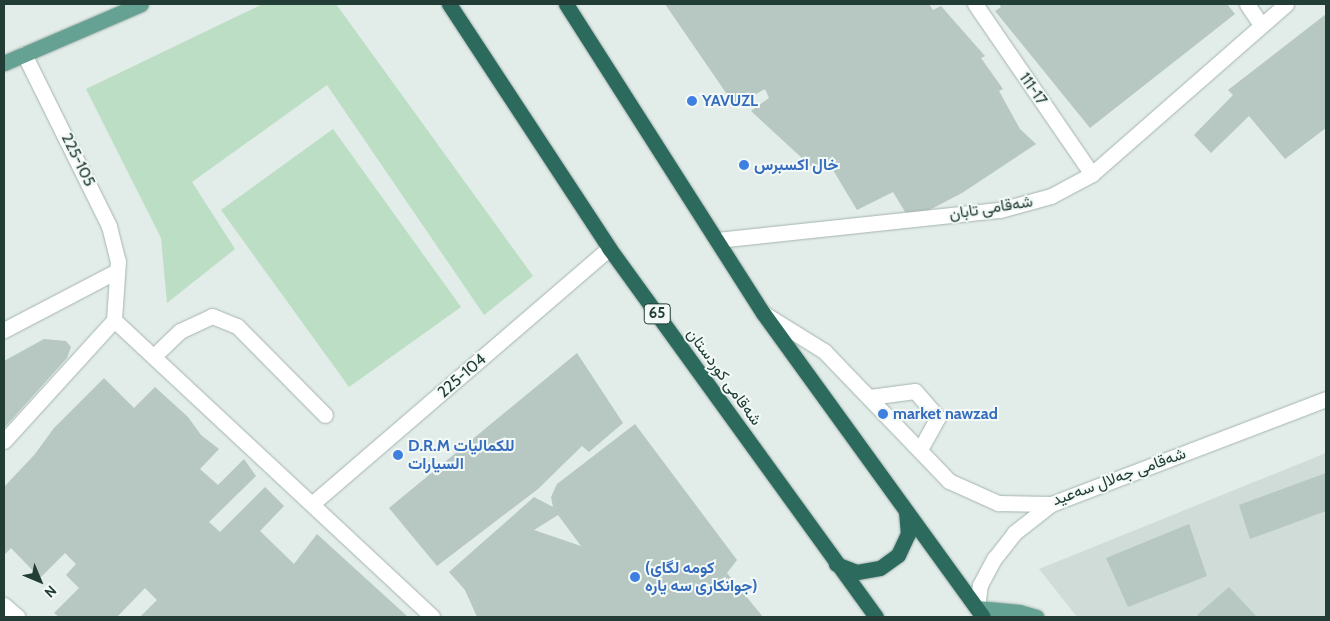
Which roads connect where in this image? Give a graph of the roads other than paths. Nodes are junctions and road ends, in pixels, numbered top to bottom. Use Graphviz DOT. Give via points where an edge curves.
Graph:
graph roads {
  1 [pos="141,4"];
  2 [pos="449,4"];
  3 [pos="566,4"];
  4 [pos="975,4"];
  5 [pos="1247,4"];
  6 [pos="1286,4"];
  7 [pos="1261,26"];
  8 [pos="24,54"];
  9 [pos="4,63"];
  10 [pos="1092,174"];
  11 [pos="717,240"];
  12 [pos="610,248"];
  13 [pos="117,271"];
  14 [pos="763,313"];
  15 [pos="114,320"];
  16 [pos="4,330"];
  17 [pos="154,356"];
  18 [pos="870,397"];
  19 [pos="1326,399"];
  20 [pos="325,415"];
  21 [pos="4,441"];
  22 [pos="920,449"];
  23 [pos="313,503"];
  24 [pos="1051,504"];
  25 [pos="906,511"];
  26 [pos="836,564"];
  27 [pos="4,605"];
  28 [pos="980,613"];
  29 [pos="18,617"];
  30 [pos="432,617"];
  31 [pos="876,617"];
  32 [pos="1036,617"];
  1 -- 8 [label="main road"];
  2 -- 12 [label="highway, شەقامی کوردستان / 65"];
  3 -- 11 [label="highway"];
  4 -- 10 [label="street, 111-17"];
  5 -- 7 [label="street"];
  6 -- 7 [label="street, شەقامی تابان"];
  7 -- 10 [label="street, شەقامی تابان"];
  8 -- 9 [label="main road"];
  8 -- 13 [label="street, 225-105" via="109,226 118,261"];
  10 -- 11 [label="street, شەقامی تابان" via="1027,205"];
  11 -- 14 [label="highway"];
  12 -- 23 [label="street, 225-104"];
  12 -- 26 [label="highway, شەقامی کوردستان / 65"];
  13 -- 15 [label="street, 225-105"];
  13 -- 16 [label="street"];
  14 -- 18 [label="street, شەقامی جەلال سەعید" via="824,351"];
  14 -- 25 [label="highway"];
  15 -- 17 [label="street"];
  15 -- 21 [label="street"];
  17 -- 20 [label="street" via="180,331 212,316 237,326"];
  17 -- 23 [label="street"];
  18 -- 22 [label="street, شەقامی جەلال سەعید"];
  18 -- 22 [label="street" via="915,391 938,417"];
  19 -- 24 [label="street, شەقامی جەلال سەعید"];
  22 -- 24 [label="street, شەقامی جەلال سەعید" via="949,481 998,503"];
  23 -- 30 [label="street"];
  24 -- 28 [label="street" via="1014,533 994,559 980,585"];
  25 -- 26 [label="highway" via="908,534 898,555 880,568 865,571 857,572"];
  25 -- 28 [label="highway"];
  26 -- 31 [label="highway, شەقامی کوردستان / 65"];
  27 -- 29 [label="street"];
  28 -- 32 [label="main road" via="1019,612"];
}
